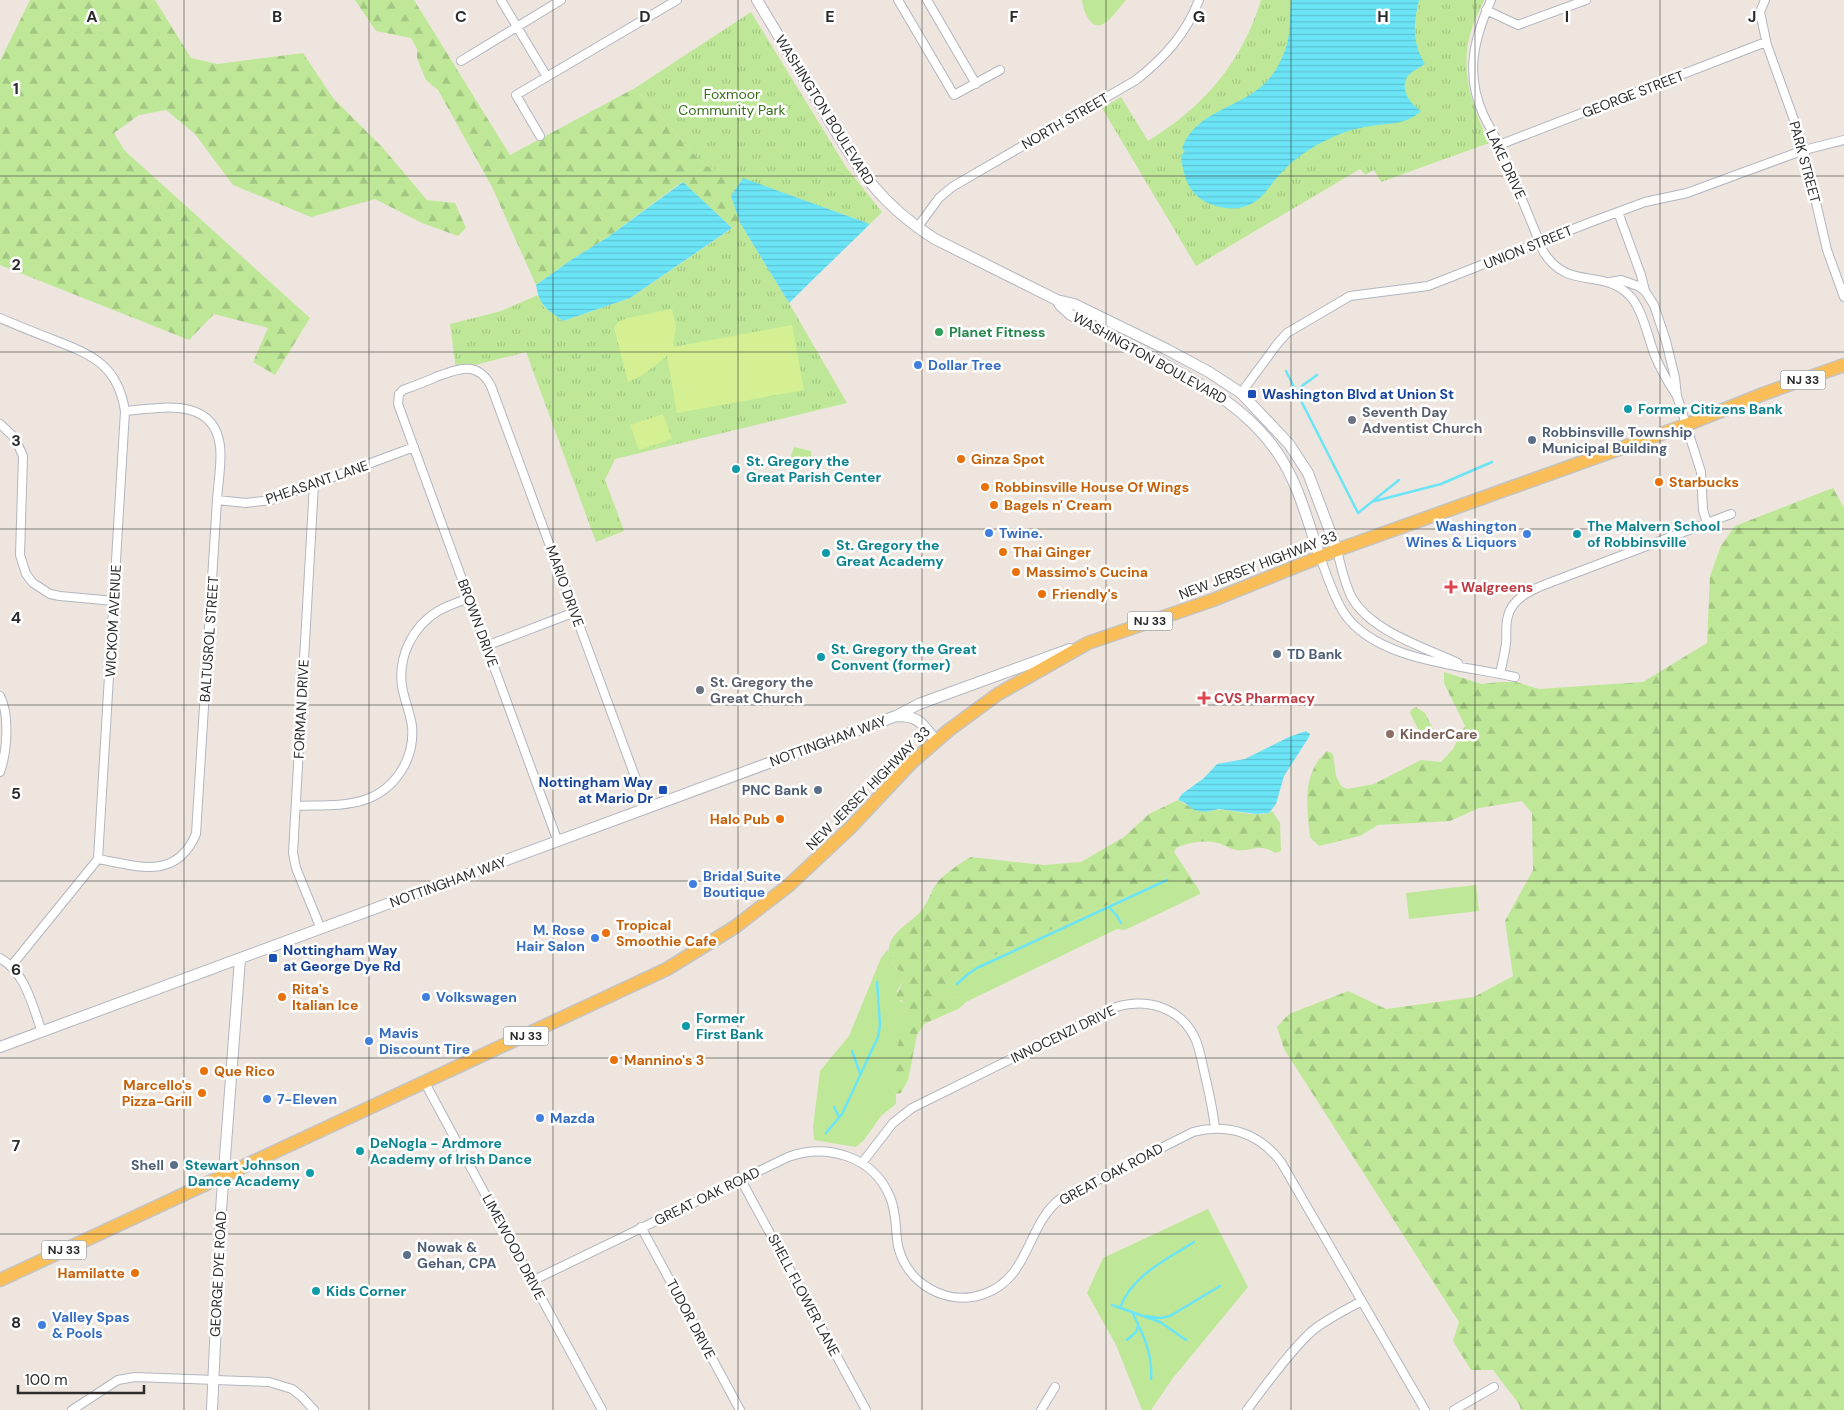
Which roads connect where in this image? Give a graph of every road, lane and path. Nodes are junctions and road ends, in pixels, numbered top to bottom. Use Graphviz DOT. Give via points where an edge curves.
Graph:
graph roads {
  1 [pos="501,0"];
  2 [pos="561,0"];
  3 [pos="757,0"];
  4 [pos="898,0"];
  5 [pos="927,0"];
  6 [pos="1199,0"];
  7 [pos="1491,0"];
  8 [pos="1586,0"];
  9 [pos="1765,0"];
  10 [pos="674,1"];
  11 [pos="1486,10"];
  12 [pos="517,27"];
  13 [pos="1766,42"];
  14 [pos="461,61"];
  15 [pos="1000,70"];
  16 [pos="547,77"];
  17 [pos="976,84"];
  18 [pos="540,136"];
  19 [pos="1844,140"];
  20 [pos="1499,145"];
  21 [pos="1804,150"];
  22 [pos="1618,212"];
  23 [pos="917,228"];
  24 [pos="1540,242"];
  25 [pos="1611,282"];
  26 [pos="1645,291"];
  27 [pos="1844,297"];
  28 [pos="1057,300"];
  29 [pos="0,318"];
  30 [pos="1844,365"];
  31 [pos="474,370"];
  32 [pos="1240,393"];
  33 [pos="1677,396"];
  34 [pos="1225,399"];
  35 [pos="1239,410"];
  36 [pos="125,411"];
  37 [pos="0,424"];
  38 [pos="1686,425"];
  39 [pos="414,447"];
  40 [pos="314,484"];
  41 [pos="218,500"];
  42 [pos="1730,514"];
  43 [pos="1707,523"];
  44 [pos="1337,550"];
  45 [pos="1320,557"];
  46 [pos="469,598"];
  47 [pos="114,602"];
  48 [pos="575,612"];
  49 [pos="1088,643"];
  50 [pos="486,646"];
  51 [pos="1465,666"];
  52 [pos="1500,674"];
  53 [pos="1515,678"];
  54 [pos="0,696"];
  55 [pos="896,716"];
  56 [pos="936,741"];
  57 [pos="0,772"];
  58 [pos="296,806"];
  59 [pos="647,808"];
  60 [pos="558,842"];
  61 [pos="98,858"];
  62 [pos="321,929"];
  63 [pos="0,958"];
  64 [pos="240,959"];
  65 [pos="12,965"];
  66 [pos="42,1032"];
  67 [pos="0,1047"];
  68 [pos="425,1083"];
  69 [pos="1215,1128"];
  70 [pos="862,1163"];
  71 [pos="224,1176"];
  72 [pos="741,1180"];
  73 [pos="641,1228"];
  74 [pos="0,1280"];
  75 [pos="532,1281"];
  76 [pos="1362,1301"];
  77 [pos="213,1379"];
  78 [pos="1054,1387"];
  79 [pos="1494,1387"];
  80 [pos="72,1410"];
  81 [pos="212,1410"];
  82 [pos="314,1410"];
  83 [pos="602,1410"];
  84 [pos="740,1410"];
  85 [pos="866,1410"];
  86 [pos="1041,1410"];
  87 [pos="1247,1410"];
  88 [pos="1425,1410"];
  89 [pos="1454,1410"];
  1 -- 12 [label="street"];
  2 -- 12 [label="street"];
  3 -- 23 [label="street, WASHINGTON BOULEVARD" via="857,166 886,202"];
  4 -- 17 [label="street" via="952,93 957,95"];
  5 -- 17 [label="street"];
  6 -- 23 [label="street, NORTH STREET" via="1183,32 1156,64 1136,80 952,187 939,198"];
  7 -- 11 [label="street, LAKE DRIVE"];
  8 -- 11 [label="street" via="1518,25"];
  9 -- 13 [label="street, PARK STREET" via="1760,12"];
  10 -- 16 [label="street"];
  11 -- 20 [label="street, LAKE DRIVE" via="1476,40 1473,72 1479,103"];
  12 -- 14 [label="street"];
  12 -- 16 [label="street"];
  13 -- 20 [label="street, GEORGE STREET"];
  13 -- 21 [label="street, PARK STREET"];
  15 -- 17 [label="street"];
  16 -- 18 [label="street" via="516,95"];
  19 -- 21 [label="street, UNION STREET"];
  20 -- 24 [label="street, LAKE DRIVE"];
  21 -- 22 [label="street, UNION STREET" via="1687,194 1645,202"];
  21 -- 27 [label="street, PARK STREET" via="1827,250"];
  22 -- 24 [label="street, UNION STREET"];
  22 -- 26 [label="street"];
  23 -- 28 [label="street, WASHINGTON BOULEVARD"];
  24 -- 25 [label="street, LAKE DRIVE" via="1547,257 1562,272"];
  24 -- 32 [label="street, UNION STREET" via="1428,286 1350,296 1288,333"];
  25 -- 26 [label="street, LAKE DRIVE" via="1621,280"];
  25 -- 33 [label="street, LAKE DRIVE" via="1634,299 1656,359"];
  26 -- 33 [label="street, LAKE DRIVE" via="1654,305 1666,341"];
  28 -- 32 [label="street, WASHINGTON BOULEVARD" via="1074,304 1166,349"];
  28 -- 34 [label="street, WASHINGTON BOULEVARD" via="1071,315"];
  29 -- 36 [label="street, WICKOM AVENUE" via="94,357 116,381"];
  30 -- 38 [label="main road, NEW JERSEY HIGHWAY 33 / NJ 33"];
  31 -- 39 [label="street, BROWN DRIVE" via="460,369 403,390 398,404"];
  31 -- 48 [label="street, MARIO DRIVE" via="482,374 491,386"];
  32 -- 34 [label="street"];
  32 -- 35 [label="street"];
  32 -- 44 [label="street, WASHINGTON BOULEVARD" via="1289,444 1308,473"];
  33 -- 38 [label="street, LAKE DRIVE"];
  34 -- 35 [label="street, WASHINGTON BOULEVARD"];
  35 -- 45 [label="street, WASHINGTON BOULEVARD" via="1259,428 1280,456 1296,486"];
  36 -- 41 [label="street, BALTUSROL STREET" via="184,408 210,422 220,448"];
  36 -- 47 [label="street, WICKOM AVENUE"];
  37 -- 47 [label="street" via="15,438 23,456 20,555 26,574 50,594"];
  38 -- 43 [label="street, LAKE DRIVE" via="1701,472"];
  38 -- 44 [label="main road, NEW JERSEY HIGHWAY 33 / NJ 33"];
  39 -- 40 [label="street, PHEASANT LANE"];
  39 -- 46 [label="street, BROWN DRIVE"];
  40 -- 41 [label="street, PHEASANT LANE" via="271,500"];
  40 -- 58 [label="street, FORMAN DRIVE"];
  41 -- 61 [label="street, BALTUSROL STREET" via="196,834 184,854 158,867 147,868"];
  42 -- 43 [label="street"];
  43 -- 52 [label="street" via="1549,582 1521,598 1508,615"];
  44 -- 45 [label="main road, NEW JERSEY HIGHWAY 33 / NJ 33"];
  44 -- 51 [label="street, WASHINGTON BOULEVARD" via="1349,592 1364,614 1392,633"];
  45 -- 49 [label="main road, NEW JERSEY HIGHWAY 33 / NJ 33" via="1213,600"];
  45 -- 51 [label="street, WASHINGTON BOULEVARD" via="1339,604 1360,631 1386,646 1418,657"];
  46 -- 50 [label="street, BROWN DRIVE"];
  46 -- 58 [label="street" via="427,619 406,650 401,676 412,736 407,760 396,777 384,790 363,800"];
  47 -- 61 [label="street, WICKOM AVENUE"];
  48 -- 50 [label="street"];
  48 -- 59 [label="street, MARIO DRIVE"];
  49 -- 55 [label="street, NOTTINGHAM WAY" via="919,704"];
  49 -- 56 [label="main road, NEW JERSEY HIGHWAY 33 / NJ 33" via="998,694"];
  50 -- 60 [label="street, BROWN DRIVE"];
  51 -- 52 [label="street, WASHINGTON BOULEVARD"];
  52 -- 53 [label="street, WASHINGTON BOULEVARD"];
  54 -- 57 [label="street" via="6,723"];
  55 -- 56 [label="street, NOTTINGHAM WAY" via="916,719"];
  55 -- 59 [label="street, NOTTINGHAM WAY"];
  56 -- 68 [label="main road, NEW JERSEY HIGHWAY 33 / NJ 33" via="818,860 735,927 657,974"];
  58 -- 62 [label="street, FORMAN DRIVE" via="296,868"];
  59 -- 60 [label="street, NOTTINGHAM WAY"];
  60 -- 62 [label="street, NOTTINGHAM WAY"];
  61 -- 65 [label="street"];
  62 -- 64 [label="street, NOTTINGHAM WAY"];
  63 -- 65 [label="street"];
  64 -- 66 [label="street, NOTTINGHAM WAY"];
  64 -- 71 [label="street, GEORGE DYE ROAD"];
  65 -- 66 [label="street" via="23,980"];
  66 -- 67 [label="street, NOTTINGHAM WAY"];
  68 -- 71 [label="main road, NEW JERSEY HIGHWAY 33 / NJ 33"];
  68 -- 75 [label="street, LIMEWOOD DRIVE"];
  69 -- 70 [label="street, INNOCENZI DRIVE" via="1198,1047 1189,1029 1161,1007 1128,1004 1116,1007 912,1108 893,1123"];
  69 -- 70 [label="street, GREAT OAK ROAD" via="1182,1137 1060,1199 1046,1212 1017,1270 1008,1280 989,1292 967,1298 938,1293 914,1276 898,1246 890,1197 877,1176"];
  69 -- 76 [label="street, GREAT OAK ROAD" via="1241,1132 1264,1143 1274,1152"];
  70 -- 72 [label="street, GREAT OAK ROAD" via="838,1153 811,1151 788,1157"];
  71 -- 74 [label="main road, NEW JERSEY HIGHWAY 33 / NJ 33"];
  71 -- 77 [label="street, GEORGE DYE ROAD"];
  72 -- 73 [label="street, GREAT OAK ROAD"];
  72 -- 85 [label="street, SHELL FLOWER LANE"];
  73 -- 75 [label="street, GREAT OAK ROAD"];
  73 -- 84 [label="street, TUDOR DRIVE"];
  75 -- 83 [label="street, LIMEWOOD DRIVE"];
  76 -- 87 [label="street" via="1312,1331"];
  76 -- 88 [label="street, GREAT OAK ROAD"];
  77 -- 80 [label="street" via="127,1378 118,1380"];
  77 -- 81 [label="street, GEORGE DYE ROAD"];
  77 -- 82 [label="street" via="281,1384 301,1396"];
  78 -- 86 [label="street"];
  79 -- 89 [label="street"];
}
